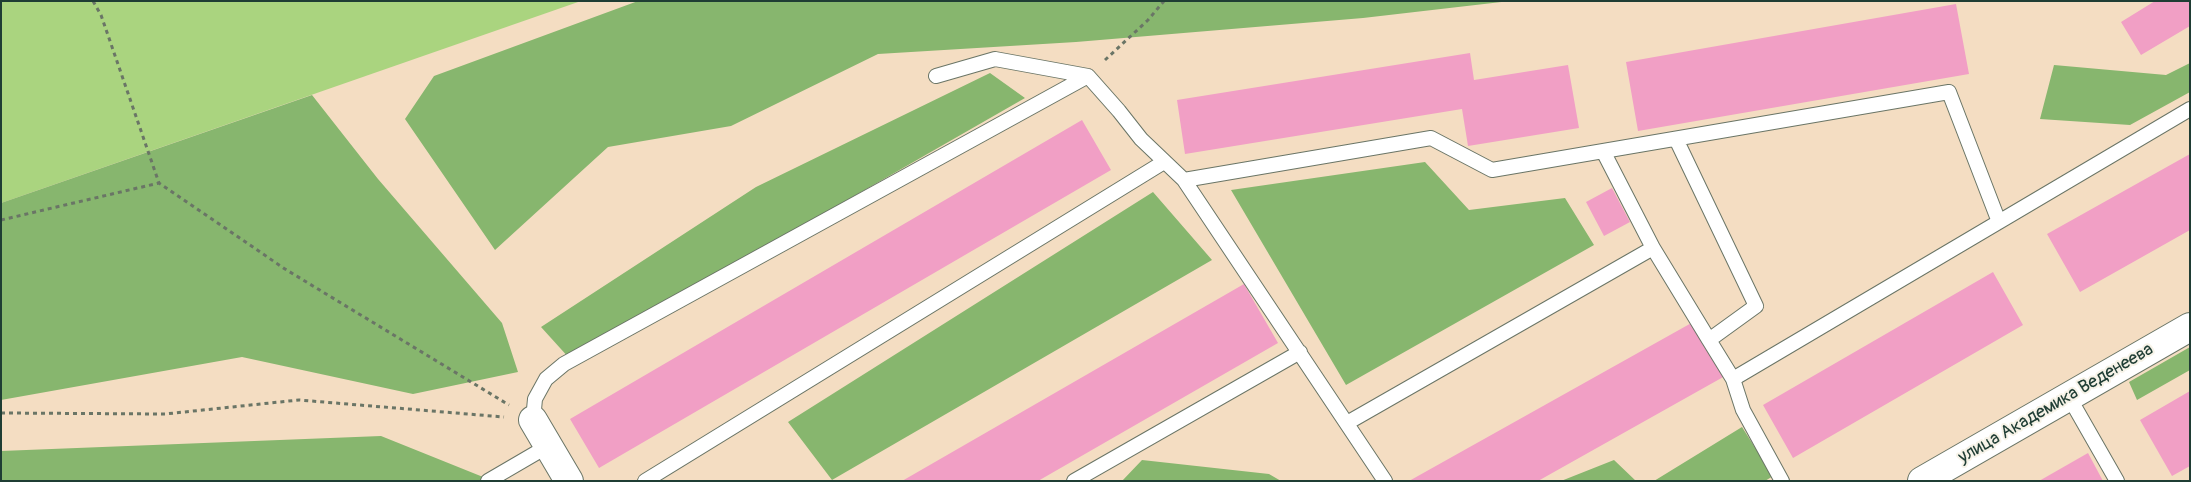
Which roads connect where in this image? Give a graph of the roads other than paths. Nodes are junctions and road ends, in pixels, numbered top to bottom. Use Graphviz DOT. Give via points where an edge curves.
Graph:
graph roads {
  1 [pos="936,76"];
  2 [pos="1088,76"];
  3 [pos="2190,109"];
  4 [pos="1676,139"];
  5 [pos="1603,151"];
  6 [pos="1164,162"];
  7 [pos="1184,180"];
  8 [pos="1999,222"];
  9 [pos="1653,248"];
  10 [pos="2190,327"];
  11 [pos="1709,340"];
  12 [pos="1300,352"];
  13 [pos="1733,379"];
  14 [pos="2069,396"];
  15 [pos="533,420"];
  16 [pos="1347,423"];
  17 [pos="548,446"];
  18 [pos="488,481"];
  19 [pos="569,481"];
  20 [pos="645,481"];
  21 [pos="1074,481"];
  22 [pos="1385,481"];
  23 [pos="1782,481"];
  24 [pos="1922,481"];
  25 [pos="2117,481"];
  1 -- 2 [label="lane" via="995,59"];
  2 -- 6 [label="lane"];
  2 -- 15 [label="lane" via="564,364 546,379 535,398"];
  3 -- 8 [label="lane"];
  4 -- 5 [label="lane"];
  4 -- 8 [label="lane" via="1949,92"];
  4 -- 11 [label="lane" via="1756,306"];
  5 -- 7 [label="lane" via="1492,170 1431,138"];
  5 -- 9 [label="lane"];
  6 -- 7 [label="lane"];
  6 -- 20 [label="lane"];
  7 -- 12 [label="lane"];
  8 -- 13 [label="lane"];
  9 -- 11 [label="lane"];
  9 -- 16 [label="lane"];
  10 -- 14 [label="street, улица Академика Веденеева"];
  11 -- 13 [label="lane"];
  12 -- 16 [label="lane"];
  12 -- 21 [label="lane"];
  13 -- 23 [label="lane" via="1743,410"];
  14 -- 24 [label="street, улица Академика Веденеева"];
  14 -- 25 [label="lane"];
  15 -- 17 [label="street"];
  16 -- 22 [label="lane"];
  17 -- 18 [label="lane"];
  17 -- 19 [label="street"];
}
